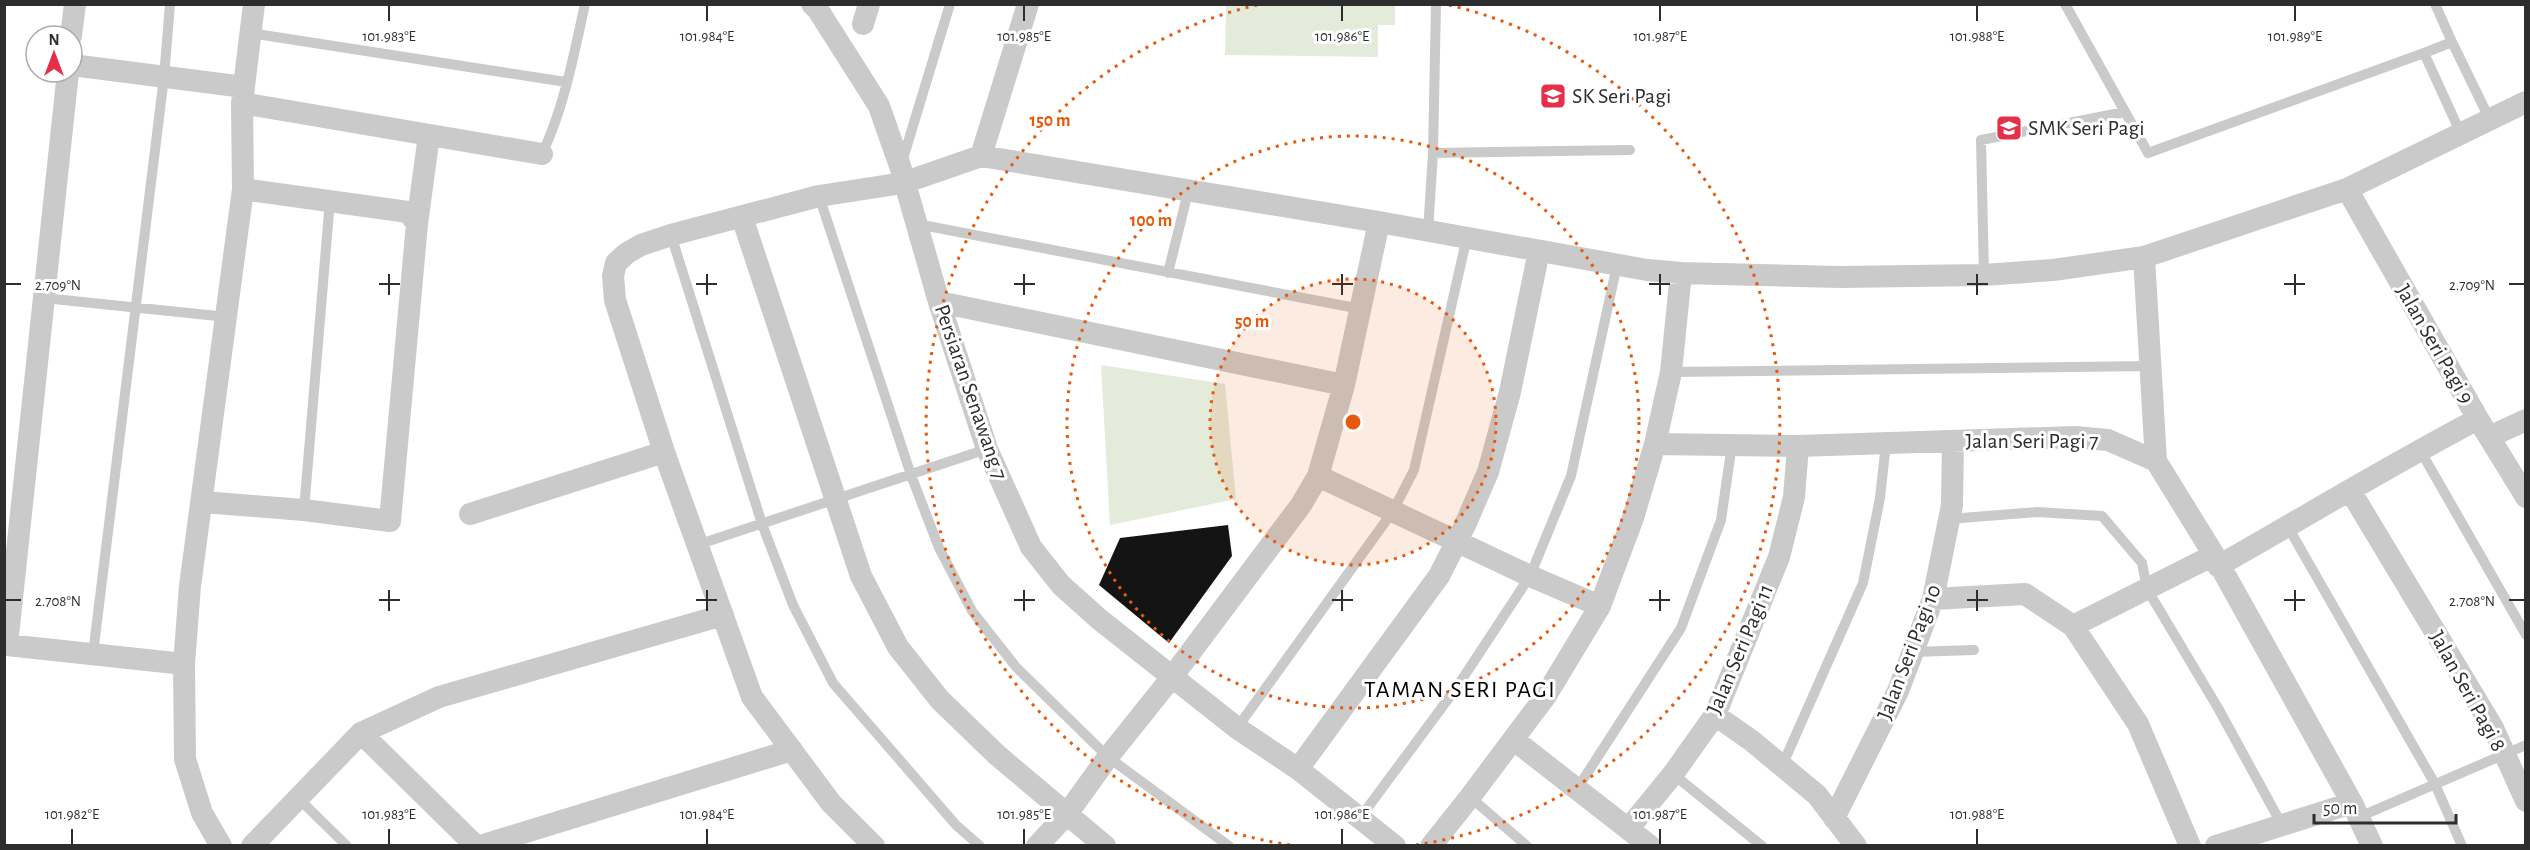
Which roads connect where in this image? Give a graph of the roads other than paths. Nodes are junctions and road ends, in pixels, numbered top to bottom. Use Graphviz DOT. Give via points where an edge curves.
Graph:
graph roads {
  1 [pos="75,4"];
  2 [pos="170,4"];
  3 [pos="254,4"];
  4 [pos="585,4"];
  5 [pos="812,4"];
  6 [pos="950,4"];
  7 [pos="1028,4"];
  8 [pos="1436,4"];
  9 [pos="2065,4"];
  10 [pos="2435,4"];
  11 [pos="72,24"];
  12 [pos="250,33"];
  13 [pos="2452,42"];
  14 [pos="2424,53"];
  15 [pos="84,67"];
  16 [pos="164,77"];
  17 [pos="566,82"];
  18 [pos="67,84"];
  19 [pos="243,95"];
  20 [pos="2522,100"];
  21 [pos="2125,112"];
  22 [pos="2490,120"];
  23 [pos="2461,134"];
  24 [pos="429,135"];
  25 [pos="1630,150"];
  26 [pos="1433,153"];
  27 [pos="542,154"];
  28 [pos="981,156"];
  29 [pos="902,175"];
  30 [pos="243,189"];
  31 [pos="2347,189"];
  32 [pos="1188,192"];
  33 [pos="819,196"];
  34 [pos="330,200"];
  35 [pos="742,217"];
  36 [pos="1379,222"];
  37 [pos="417,224"];
  38 [pos="916,224"];
  39 [pos="1428,231"];
  40 [pos="671,235"];
  41 [pos="1467,237"];
  42 [pos="1539,251"];
  43 [pos="2144,257"];
  44 [pos="1617,265"];
  45 [pos="1168,273"];
  46 [pos="1681,273"];
  47 [pos="1984,275"];
  48 [pos="44,298"];
  49 [pos="939,302"];
  50 [pos="135,307"];
  51 [pos="1361,309"];
  52 [pos="227,317"];
  53 [pos="2150,366"];
  54 [pos="1671,372"];
  55 [pos="1344,385"];
  56 [pos="2526,420"];
  57 [pos="2484,428"];
  58 [pos="1953,441"];
  59 [pos="1886,443"];
  60 [pos="1655,444"];
  61 [pos="1732,444"];
  62 [pos="1798,446"];
  63 [pos="987,449"];
  64 [pos="2420,450"];
  65 [pos="664,452"];
  66 [pos="2156,461"];
  67 [pos="911,475"];
  68 [pos="1318,476"];
  69 [pos="2351,492"];
  70 [pos="2526,497"];
  71 [pos="836,500"];
  72 [pos="203,502"];
  73 [pos="304,510"];
  74 [pos="1393,511"];
  75 [pos="470,514"];
  76 [pos="1949,519"];
  77 [pos="762,524"];
  78 [pos="2288,527"];
  79 [pos="1457,541"];
  80 [pos="697,545"];
  81 [pos="2216,560"];
  82 [pos="1530,576"];
  83 [pos="2147,589"];
  84 [pos="1933,599"];
  85 [pos="1600,606"];
  86 [pos="723,615"];
  87 [pos="2073,626"];
  88 [pos="2526,635"];
  89 [pos="1974,650"];
  90 [pos="1913,652"];
  91 [pos="93,654"];
  92 [pos="184,664"];
  93 [pos="1172,677"];
  94 [pos="1715,715"];
  95 [pos="1237,728"];
  96 [pos="361,733"];
  97 [pos="1514,740"];
  98 [pos="2526,745"];
  99 [pos="792,750"];
  100 [pos="2504,754"];
  101 [pos="1108,757"];
  102 [pos="1782,765"];
  103 [pos="1298,769"];
  104 [pos="1673,774"];
  105 [pos="2435,784"];
  106 [pos="1577,789"];
  107 [pos="1470,797"];
  108 [pos="298,798"];
  109 [pos="2526,801"];
  110 [pos="2356,810"];
  111 [pos="1067,814"];
  112 [pos="1360,818"];
  113 [pos="1834,818"];
  114 [pos="2282,825"];
  115 [pos="1629,828"];
  116 [pos="221,846"];
  117 [pos="252,846"];
  118 [pos="347,846"];
  119 [pos="478,846"];
  120 [pos="874,846"];
  121 [pos="980,846"];
  122 [pos="1037,846"];
  123 [pos="1105,846"];
  124 [pos="1229,846"];
  125 [pos="1395,846"];
  126 [pos="1431,846"];
  127 [pos="1527,846"];
  128 [pos="1650,846"];
  129 [pos="1762,846"];
  130 [pos="1856,846"];
  131 [pos="2190,846"];
  132 [pos="2216,846"];
  133 [pos="2372,846"];
  134 [pos="2462,846"];
  1 -- 11 [label="street"];
  2 -- 16 [label="lane"];
  3 -- 12 [label="street"];
  4 -- 17 [label="lane"];
  5 -- 29 [label="street, Persiaran Senawang 7" via="879,106"];
  6 -- 29 [label="lane"];
  7 -- 28 [label="street"];
  8 -- 26 [label="lane"];
  9 -- 21 [label="lane"];
  10 -- 13 [label="lane"];
  12 -- 17 [label="lane"];
  12 -- 19 [label="street"];
  13 -- 14 [label="lane"];
  13 -- 22 [label="lane"];
  14 -- 21 [label="lane" via="2148,153"];
  14 -- 23 [label="lane"];
  15 -- 16 [label="street"];
  16 -- 19 [label="street"];
  16 -- 50 [label="lane"];
  17 -- 27 [label="lane"];
  18 -- 48 [label="street"];
  19 -- 24 [label="street"];
  19 -- 30 [label="street"];
  20 -- 22 [label="street"];
  21 -- 47 [label="lane" via="1981,140"];
  22 -- 23 [label="street"];
  23 -- 31 [label="street"];
  24 -- 27 [label="street"];
  24 -- 37 [label="street"];
  25 -- 26 [label="lane"];
  26 -- 39 [label="lane"];
  28 -- 29 [label="street"];
  28 -- 32 [label="street"];
  29 -- 33 [label="street"];
  29 -- 38 [label="street, Persiaran Senawang 7"];
  30 -- 34 [label="street"];
  30 -- 52 [label="street"];
  31 -- 43 [label="street"];
  31 -- 57 [label="street, Jalan Seri Pagi 9"];
  32 -- 36 [label="street"];
  32 -- 45 [label="lane"];
  33 -- 35 [label="street"];
  33 -- 67 [label="lane"];
  34 -- 37 [label="street" via="408,212"];
  34 -- 73 [label="lane"];
  35 -- 40 [label="street"];
  35 -- 71 [label="street"];
  36 -- 39 [label="street"];
  36 -- 51 [label="street"];
  37 -- 73 [label="street" via="390,521"];
  38 -- 45 [label="lane"];
  38 -- 49 [label="street, Persiaran Senawang 7"];
  39 -- 41 [label="street"];
  40 -- 65 [label="street" via="627,253 616,263 613,276 615,300"];
  40 -- 77 [label="lane"];
  41 -- 42 [label="street"];
  41 -- 74 [label="lane" via="1414,470"];
  42 -- 44 [label="street"];
  42 -- 79 [label="street" via="1510,392 1488,472"];
  43 -- 47 [label="street"];
  43 -- 53 [label="street"];
  44 -- 46 [label="street"];
  44 -- 82 [label="lane" via="1571,477"];
  45 -- 51 [label="lane"];
  46 -- 47 [label="street" via="1840,278"];
  46 -- 54 [label="street"];
  48 -- 50 [label="lane"];
  48 -- 91 [label="street" via="7,645"];
  49 -- 55 [label="street"];
  49 -- 63 [label="street, Persiaran Senawang 7"];
  50 -- 52 [label="lane"];
  50 -- 91 [label="lane"];
  51 -- 55 [label="street"];
  52 -- 72 [label="street"];
  53 -- 54 [label="lane"];
  53 -- 66 [label="street"];
  54 -- 60 [label="street"];
  55 -- 68 [label="street"];
  56 -- 57 [label="street"];
  57 -- 64 [label="street"];
  57 -- 70 [label="street, Jalan Seri Pagi 9"];
  58 -- 59 [label="street, Jalan Seri Pagi 7"];
  58 -- 66 [label="street, Jalan Seri Pagi 7" via="2074,437 2108,440"];
  58 -- 76 [label="street, Jalan Seri Pagi 10"];
  59 -- 62 [label="street, Jalan Seri Pagi 7"];
  59 -- 102 [label="lane" via="1863,583"];
  60 -- 61 [label="street, Jalan Seri Pagi 7"];
  60 -- 85 [label="street"];
  61 -- 62 [label="street, Jalan Seri Pagi 7"];
  61 -- 106 [label="lane" via="1721,520 1681,628"];
  62 -- 94 [label="street, Jalan Seri Pagi 11" via="1794,497 1779,557"];
  63 -- 67 [label="lane"];
  63 -- 93 [label="street, Persiaran Senawang 7" via="1031,547 1061,585"];
  64 -- 69 [label="street"];
  64 -- 88 [label="lane"];
  65 -- 75 [label="street"];
  65 -- 80 [label="street"];
  66 -- 81 [label="street"];
  67 -- 71 [label="lane"];
  67 -- 101 [label="lane" via="939,548 972,611 1016,667"];
  68 -- 74 [label="street"];
  68 -- 93 [label="street" via="1301,505"];
  69 -- 78 [label="street"];
  69 -- 100 [label="street, Jalan Seri Pagi 8" via="2493,728"];
  71 -- 77 [label="lane"];
  71 -- 111 [label="street" via="861,576 898,647 940,700"];
  72 -- 73 [label="street"];
  72 -- 92 [label="street" via="190,586"];
  74 -- 79 [label="street"];
  74 -- 95 [label="lane"];
  76 -- 83 [label="lane" via="2037,512 2102,516 2142,563"];
  76 -- 84 [label="street, Jalan Seri Pagi 10"];
  77 -- 80 [label="lane"];
  77 -- 121 [label="lane" via="793,605 833,683 949,817"];
  78 -- 81 [label="street"];
  78 -- 105 [label="lane"];
  79 -- 82 [label="street"];
  79 -- 103 [label="street" via="1439,576"];
  80 -- 86 [label="street"];
  81 -- 83 [label="street"];
  81 -- 110 [label="street"];
  82 -- 85 [label="street"];
  82 -- 112 [label="lane" via="1457,687"];
  83 -- 87 [label="street"];
  83 -- 114 [label="lane"];
  84 -- 87 [label="street" via="2025,594"];
  84 -- 90 [label="street, Jalan Seri Pagi 10"];
  85 -- 97 [label="street"];
  86 -- 96 [label="street" via="439,697"];
  86 -- 99 [label="street" via="752,697"];
  87 -- 131 [label="street" via="2138,724"];
  89 -- 90 [label="lane"];
  90 -- 113 [label="street, Jalan Seri Pagi 10" via="1898,691"];
  91 -- 92 [label="street"];
  92 -- 116 [label="street" via="185,759 202,813"];
  93 -- 95 [label="street, Persiaran Senawang 7"];
  93 -- 101 [label="street"];
  94 -- 102 [label="street"];
  94 -- 104 [label="street, Jalan Seri Pagi 11"];
  95 -- 103 [label="street, Persiaran Senawang 7"];
  96 -- 108 [label="street"];
  96 -- 119 [label="street"];
  97 -- 106 [label="street"];
  97 -- 107 [label="street"];
  98 -- 100 [label="lane"];
  99 -- 119 [label="street"];
  99 -- 120 [label="street" via="831,803"];
  100 -- 105 [label="lane"];
  100 -- 109 [label="street, Jalan Seri Pagi 8"];
  101 -- 111 [label="street"];
  101 -- 124 [label="lane"];
  102 -- 113 [label="street" via="1817,795"];
  103 -- 112 [label="street, Persiaran Senawang 7"];
  104 -- 115 [label="street, Jalan Seri Pagi 11"];
  104 -- 129 [label="lane"];
  105 -- 110 [label="lane"];
  105 -- 134 [label="lane"];
  106 -- 115 [label="street"];
  107 -- 126 [label="street"];
  107 -- 127 [label="lane"];
  108 -- 117 [label="street"];
  108 -- 118 [label="lane"];
  110 -- 114 [label="street"];
  110 -- 133 [label="street"];
  111 -- 122 [label="street"];
  111 -- 123 [label="street"];
  112 -- 125 [label="street, Persiaran Senawang 7"];
  113 -- 130 [label="street"];
  114 -- 132 [label="street"];
  115 -- 128 [label="street"];
}
